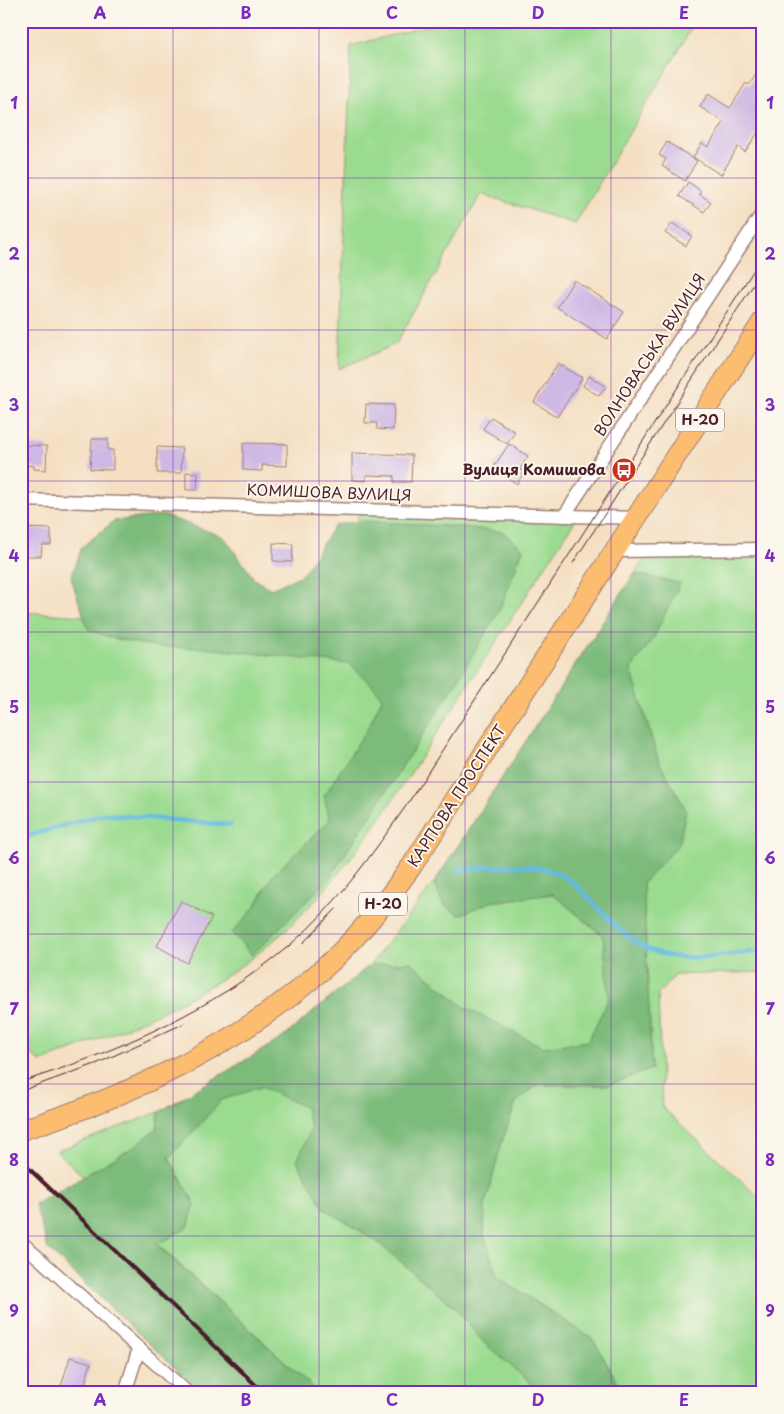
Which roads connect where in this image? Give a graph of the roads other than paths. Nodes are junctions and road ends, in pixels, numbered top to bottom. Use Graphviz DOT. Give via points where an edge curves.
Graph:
graph roads {
  1 [pos="763,212"];
  2 [pos="763,321"];
  3 [pos="21,500"];
  4 [pos="564,516"];
  5 [pos="637,518"];
  6 [pos="763,549"];
  7 [pos="616,551"];
  8 [pos="26,1129"];
  9 [pos="21,1242"];
  10 [pos="139,1348"];
  11 [pos="125,1393"];
  12 [pos="188,1393"];
  1 -- 4 [label="street, ВОЛНОВАСЬКА ВУЛИЦЯ"];
  2 -- 5 [label="main road, КАРПОВА ПРОСПЕКТ / Н-20"];
  3 -- 4 [label="street, КОМИШОВА ВУЛИЦЯ"];
  4 -- 5 [label="street, КОМИШОВА ВУЛИЦЯ"];
  5 -- 7 [label="main road, КАРПОВА ПРОСПЕКТ / Н-20"];
  6 -- 7 [label="street"];
  7 -- 8 [label="main road, КАРПОВА ПРОСПЕКТ / Н-20" via="411,867 360,931 326,967 250,1025 202,1056 108,1100"];
  9 -- 10 [label="street"];
  10 -- 11 [label="street"];
  10 -- 12 [label="street"];
}
